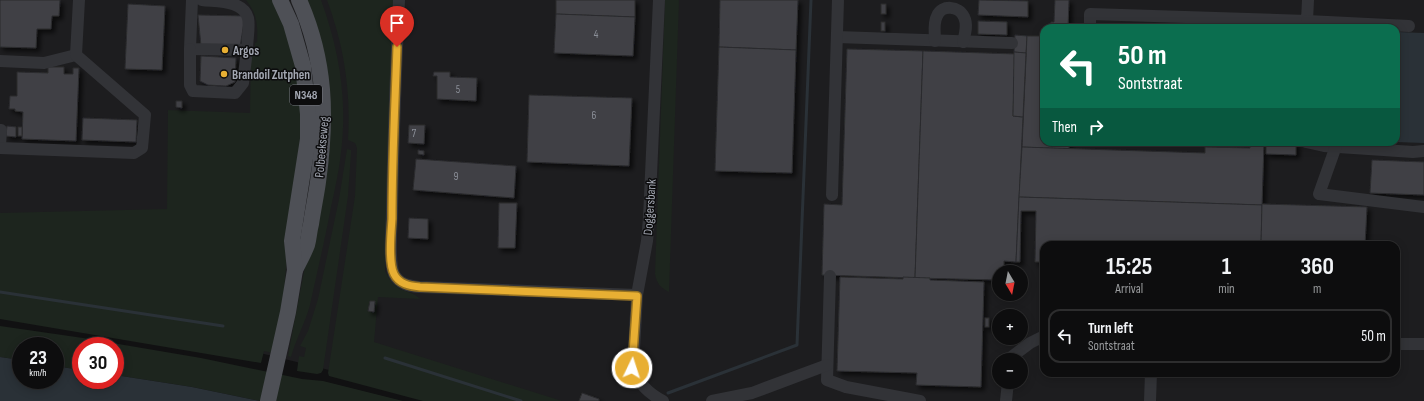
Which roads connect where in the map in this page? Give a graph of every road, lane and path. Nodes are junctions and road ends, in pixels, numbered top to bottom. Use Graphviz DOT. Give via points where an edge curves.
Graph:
graph roads {
  1 [pos="79,0"];
  2 [pos="192,0"];
  3 [pos="202,0"];
  4 [pos="280,0"];
  5 [pos="299,0"];
  6 [pos="399,0"];
  7 [pos="659,0"];
  8 [pos="838,0"];
  9 [pos="1308,0"];
  10 [pos="1090,24"];
  11 [pos="1307,24"];
  12 [pos="1400,26"];
  13 [pos="1408,26"];
  14 [pos="837,37"];
  15 [pos="935,41"];
  16 [pos="963,42"];
  17 [pos="1012,44"];
  18 [pos="190,49"];
  19 [pos="247,50"];
  20 [pos="76,55"];
  21 [pos="0,61"];
  22 [pos="1,130"];
  23 [pos="1336,146"];
  24 [pos="0,147"];
  25 [pos="1424,150"];
  26 [pos="832,195"];
  27 [pos="1424,206"];
  28 [pos="295,270"];
  29 [pos="830,276"];
  30 [pos="637,296"];
  31 [pos="1040,338"];
  32 [pos="1400,344"];
  33 [pos="1424,344"];
  34 [pos="1017,353"];
  35 [pos="827,365"];
  36 [pos="1151,377"];
  37 [pos="1007,389"];
  38 [pos="268,401"];
  39 [pos="662,401"];
  40 [pos="712,401"];
  41 [pos="920,401"];
  42 [pos="1006,401"];
  43 [pos="1150,401"];
  1 -- 20 [label="street"];
  2 -- 18 [label="street"];
  3 -- 19 [label="street" via="232,3 245,12 248,19"];
  4 -- 28 [label="main road, Polbeekseweg / N348" via="291,24 303,66 308,114 308,139 292,241"];
  5 -- 28 [label="main road, Polbeekseweg / N348" via="308,20 319,62 324,111 322,153 316,193 306,245"];
  6 -- 30 [label="street" via="391,252 393,269 399,281 420,287"];
  7 -- 30 [label="street, Doggersbank" via="649,218"];
  8 -- 14 [label="street"];
  9 -- 11 [label="street"];
  10 -- 11 [label="street" via="1090,14"];
  12 -- 13 [label="street"];
  14 -- 15 [label="street"];
  14 -- 26 [label="street"];
  15 -- 16 [label="street"];
  15 -- 16 [label="street" via="934,26 937,16 948,8 958,10 965,18"];
  16 -- 17 [label="street"];
  18 -- 19 [label="street"];
  18 -- 19 [label="street" via="190,85 193,91 235,93 243,83"];
  20 -- 21 [label="street" via="44,63"];
  20 -- 24 [label="street" via="145,115 142,148 134,153"];
  22 -- 24 [label="street"];
  23 -- 25 [label="street" via="1413,152"];
  23 -- 27 [label="street" via="1319,194"];
  28 -- 38 [label="main road, Polbeekseweg / N348"];
  29 -- 35 [label="street"];
  30 -- 39 [label="street, Doggersbank" via="632,368 651,395"];
  31 -- 34 [label="street"];
  32 -- 33 [label="street"];
  35 -- 40 [label="street" via="752,393"];
  35 -- 41 [label="street" via="827,380 833,383"];
  36 -- 43 [label="street"];
  37 -- 42 [label="street"];
}
